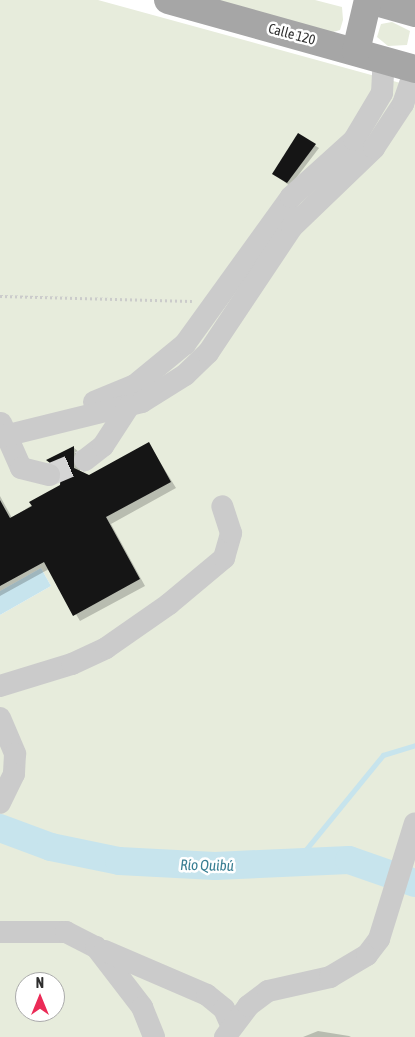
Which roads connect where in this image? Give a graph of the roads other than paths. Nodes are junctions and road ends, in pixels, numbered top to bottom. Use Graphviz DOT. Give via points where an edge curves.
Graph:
graph roads {
  1 [pos="168,0"];
  2 [pos="368,0"];
  3 [pos="415,12"];
  4 [pos="356,51"];
  5 [pos="384,60"];
  6 [pos="415,70"];
  7 [pos="129,406"];
  8 [pos="79,413"];
  9 [pos="1,430"];
  10 [pos="49,475"];
  11 [pos="222,506"];
  12 [pos="0,686"];
  13 [pos="0,718"];
  14 [pos="3,799"];
  15 [pos="415,824"];
  16 [pos="0,932"];
  17 [pos="96,947"];
  18 [pos="228,1031"];
  19 [pos="154,1037"];
  1 -- 4 [label="main road, Calle 120"];
  2 -- 3 [label="main road"];
  2 -- 4 [label="main road"];
  4 -- 5 [label="main road, Calle 120"];
  5 -- 6 [label="main road, Calle 120"];
  5 -- 8 [label="lane" via="382,93 354,140 291,197 185,344 142,380"];
  6 -- 7 [label="lane" via="403,104 374,148 292,227 208,353 185,375"];
  7 -- 8 [label="lane"];
  7 -- 8 [label="lane" via="103,446 87,459"];
  8 -- 9 [label="lane"];
  9 -- 10 [label="lane" via="21,468"];
  11 -- 12 [label="lane" via="231,533 224,558 168,604 106,648 72,664"];
  13 -- 14 [label="lane" via="15,754 14,774"];
  15 -- 18 [label="lane" via="404,846 379,939 367,955 330,977 268,991"];
  16 -- 17 [label="lane" via="66,932"];
  17 -- 18 [label="lane" via="207,995 224,1009"];
  17 -- 19 [label="lane" via="142,1007"];
}
